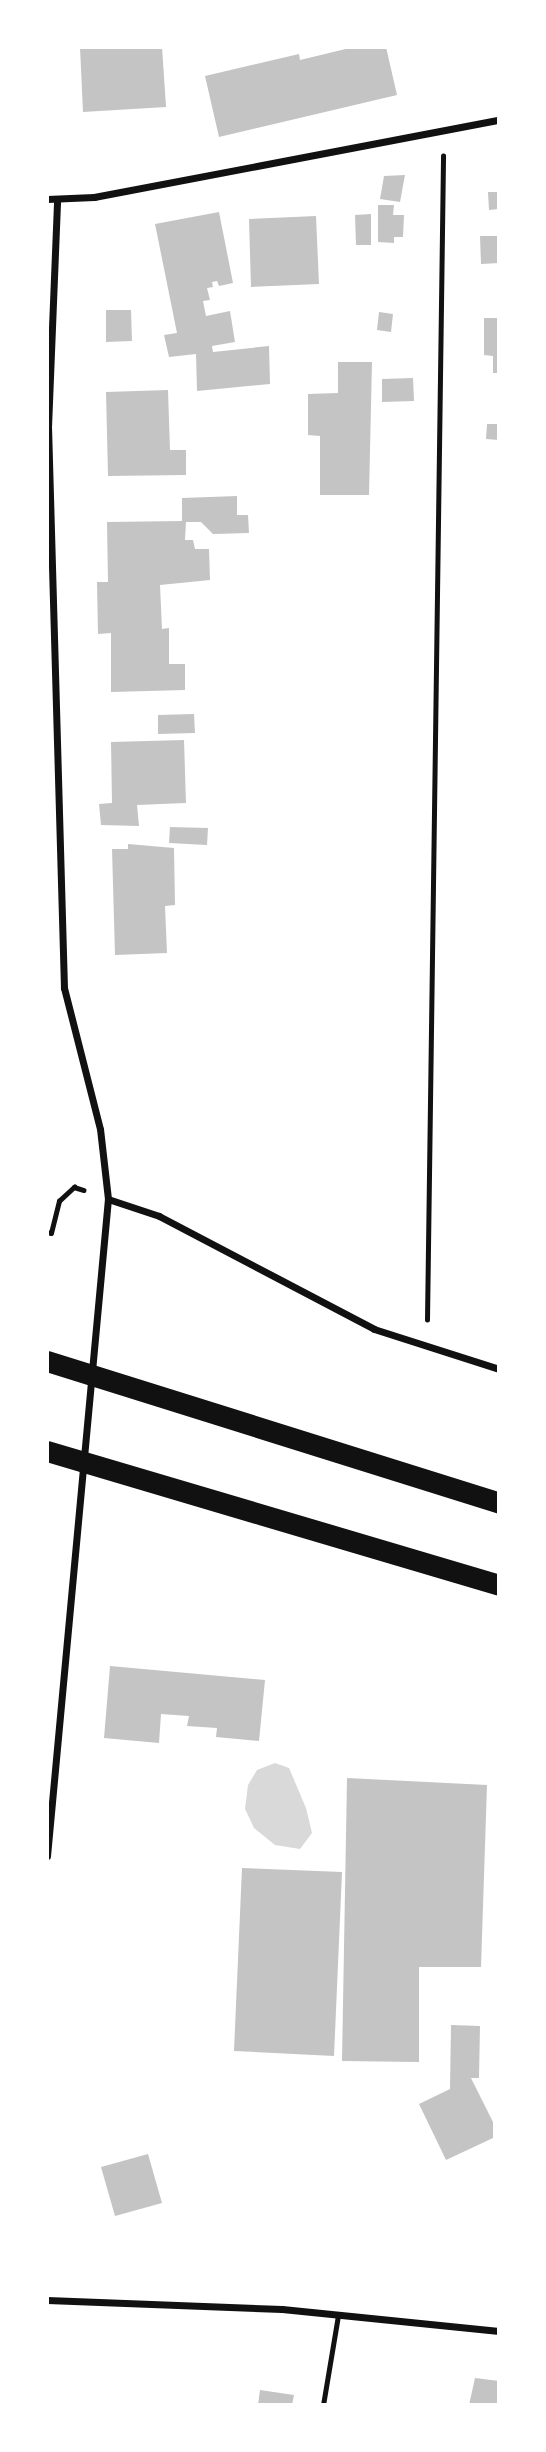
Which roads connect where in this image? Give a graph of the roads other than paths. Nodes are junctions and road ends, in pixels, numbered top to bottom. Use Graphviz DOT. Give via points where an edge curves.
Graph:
graph roads {
  1 [pos="499,120"];
  2 [pos="47,199"];
  3 [pos="57,201"];
  4 [pos="48,355"];
  5 [pos="108,1199"];
  6 [pos="47,1361"];
  7 [pos="499,1369"];
  8 [pos="47,1451"];
  9 [pos="499,1503"];
  10 [pos="499,1586"];
  11 [pos="47,1856"];
  12 [pos="47,2300"];
  13 [pos="338,2315"];
  14 [pos="499,2331"];
  15 [pos="323,2405"];
  1 -- 3 [label="street"];
  2 -- 3 [label="street"];
  3 -- 4 [label="street"];
  4 -- 5 [label="street" via="64,988 100,1129"];
  5 -- 7 [label="street" via="159,1216 374,1329"];
  5 -- 11 [label="street"];
  6 -- 9 [label="highway"];
  8 -- 10 [label="highway"];
  12 -- 13 [label="street"];
  13 -- 14 [label="street"];
  13 -- 15 [label="lane"];
}
